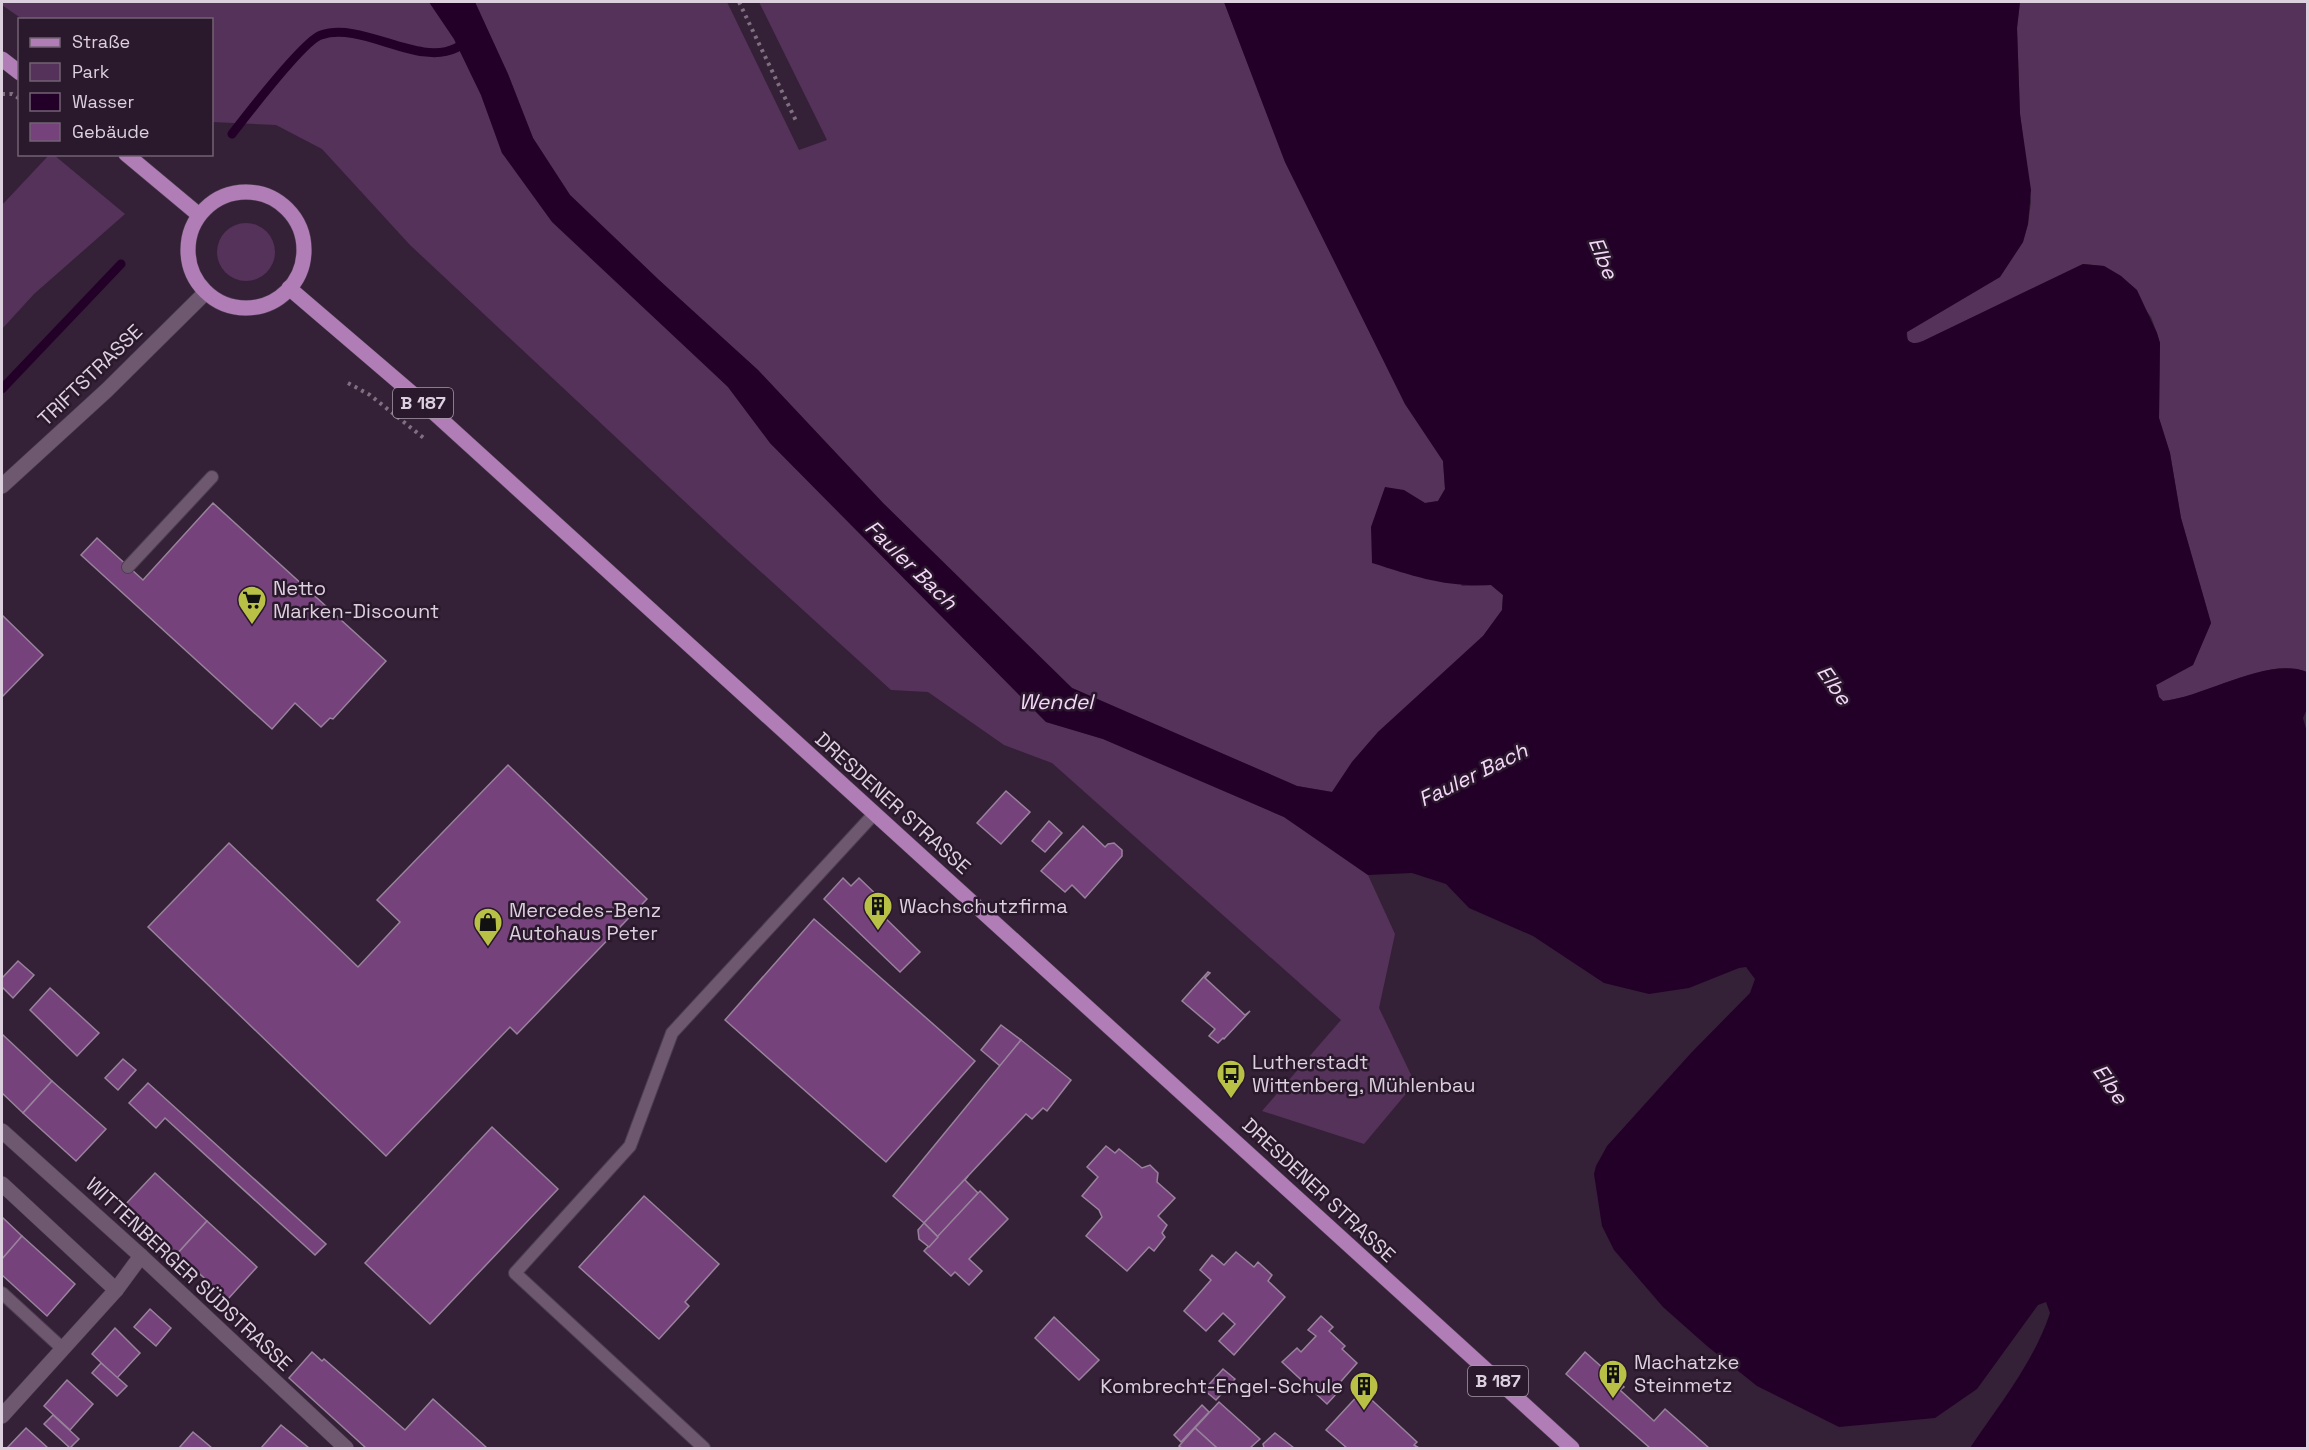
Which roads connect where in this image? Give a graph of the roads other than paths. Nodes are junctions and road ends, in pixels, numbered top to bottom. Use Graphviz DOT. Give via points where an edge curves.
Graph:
graph roads {
  1 [pos="2,59"];
  2 [pos="18,71"];
  3 [pos="128,156"];
  4 [pos="199,215"];
  5 [pos="289,288"];
  6 [pos="206,292"];
  7 [pos="212,477"];
  8 [pos="2,486"];
  9 [pos="128,567"];
  10 [pos="874,814"];
  11 [pos="2,1131"];
  12 [pos="2,1184"];
  13 [pos="141,1257"];
  14 [pos="116,1290"];
  15 [pos="2,1293"];
  16 [pos="63,1349"];
  17 [pos="2,1416"];
  18 [pos="346,1449"];
  19 [pos="704,1449"];
  20 [pos="1572,1449"];
  1 -- 2 [label="main road"];
  3 -- 4 [label="main road"];
  4 -- 5 [label="main road" via="210,204 239,192 269,197 282,205 293,216 303,245 303,261"];
  4 -- 6 [label="main road" via="191,230 189,263"];
  5 -- 6 [label="main road" via="271,302 248,308 225,304"];
  5 -- 10 [label="main road, DRESDENER STRASSE / B 187" via="421,401"];
  6 -- 8 [label="street, TRIFTSTRASSE"];
  7 -- 9 [label="lane"];
  10 -- 19 [label="lane" via="672,1033 630,1146 514,1273"];
  10 -- 20 [label="main road, DRESDENER STRASSE / B 187"];
  11 -- 13 [label="street, WITTENBERGER SÜDSTRASSE"];
  12 -- 14 [label="street"];
  13 -- 14 [label="street"];
  13 -- 18 [label="street, WITTENBERGER SÜDSTRASSE"];
  14 -- 16 [label="street"];
  15 -- 16 [label="lane"];
  16 -- 17 [label="street"];
}
